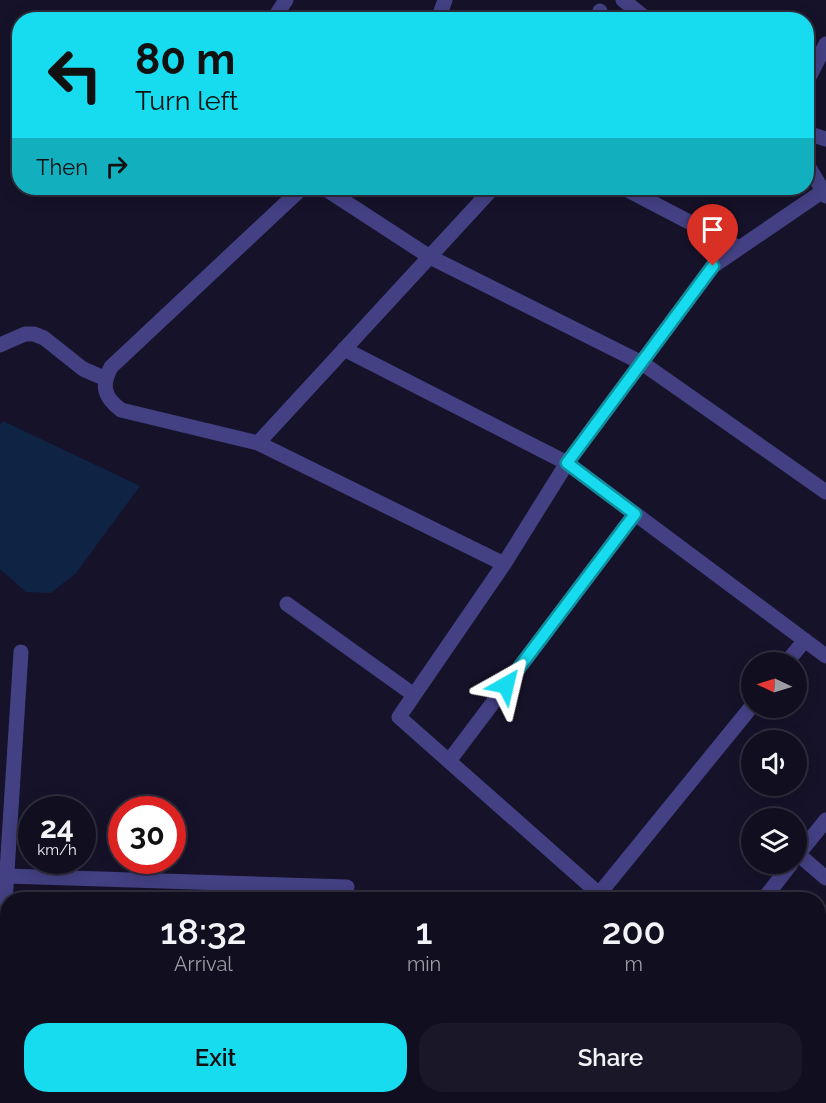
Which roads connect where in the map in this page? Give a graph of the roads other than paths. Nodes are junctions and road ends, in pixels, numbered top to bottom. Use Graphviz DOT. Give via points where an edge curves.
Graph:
graph roads {
  1 [pos="623,0"];
  2 [pos="638,12"];
  3 [pos="826,44"];
  4 [pos="814,67"];
  5 [pos="814,175"];
  6 [pos="825,192"];
  7 [pos="295,195"];
  8 [pos="335,195"];
  9 [pos="487,195"];
  10 [pos="637,195"];
  11 [pos="739,248"];
  12 [pos="430,257"];
  13 [pos="0,345"];
  14 [pos="344,349"];
  15 [pos="642,363"];
  16 [pos="106,379"];
  17 [pos="258,443"];
  18 [pos="567,463"];
  19 [pos="826,492"];
  20 [pos="635,514"];
  21 [pos="504,564"];
  22 [pos="287,604"];
  23 [pos="805,640"];
  24 [pos="21,652"];
  25 [pos="795,652"];
  26 [pos="826,656"];
  27 [pos="414,695"];
  28 [pos="743,718"];
  29 [pos="449,761"];
  30 [pos="826,820"];
  31 [pos="807,845"];
  32 [pos="807,866"];
  33 [pos="784,874"];
  34 [pos="7,876"];
  35 [pos="826,878"];
  36 [pos="346,887"];
  37 [pos="6,892"];
  38 [pos="597,892"];
  39 [pos="607,892"];
  40 [pos="769,892"];
  1 -- 2 [label="street"];
  3 -- 4 [label="street"];
  5 -- 6 [label="street"];
  6 -- 11 [label="street"];
  7 -- 16 [label="street" via="111,367"];
  8 -- 12 [label="street"];
  9 -- 12 [label="street"];
  10 -- 11 [label="street"];
  11 -- 15 [label="street" via="713,266"];
  12 -- 14 [label="street"];
  12 -- 15 [label="street"];
  13 -- 16 [label="street" via="34,334 83,369"];
  14 -- 17 [label="street"];
  14 -- 18 [label="street"];
  15 -- 18 [label="street"];
  15 -- 19 [label="street"];
  16 -- 17 [label="street" via="110,402 121,410"];
  17 -- 21 [label="street"];
  18 -- 20 [label="street"];
  18 -- 21 [label="street"];
  20 -- 23 [label="street"];
  20 -- 29 [label="street"];
  21 -- 27 [label="street"];
  22 -- 27 [label="street"];
  23 -- 25 [label="street"];
  23 -- 26 [label="street"];
  24 -- 34 [label="street"];
  27 -- 29 [label="street" via="399,717"];
  28 -- 39 [label="street"];
  29 -- 38 [label="street"];
  30 -- 31 [label="street"];
  32 -- 35 [label="street"];
  33 -- 40 [label="street"];
  34 -- 36 [label="street"];
  34 -- 37 [label="street"];
}
